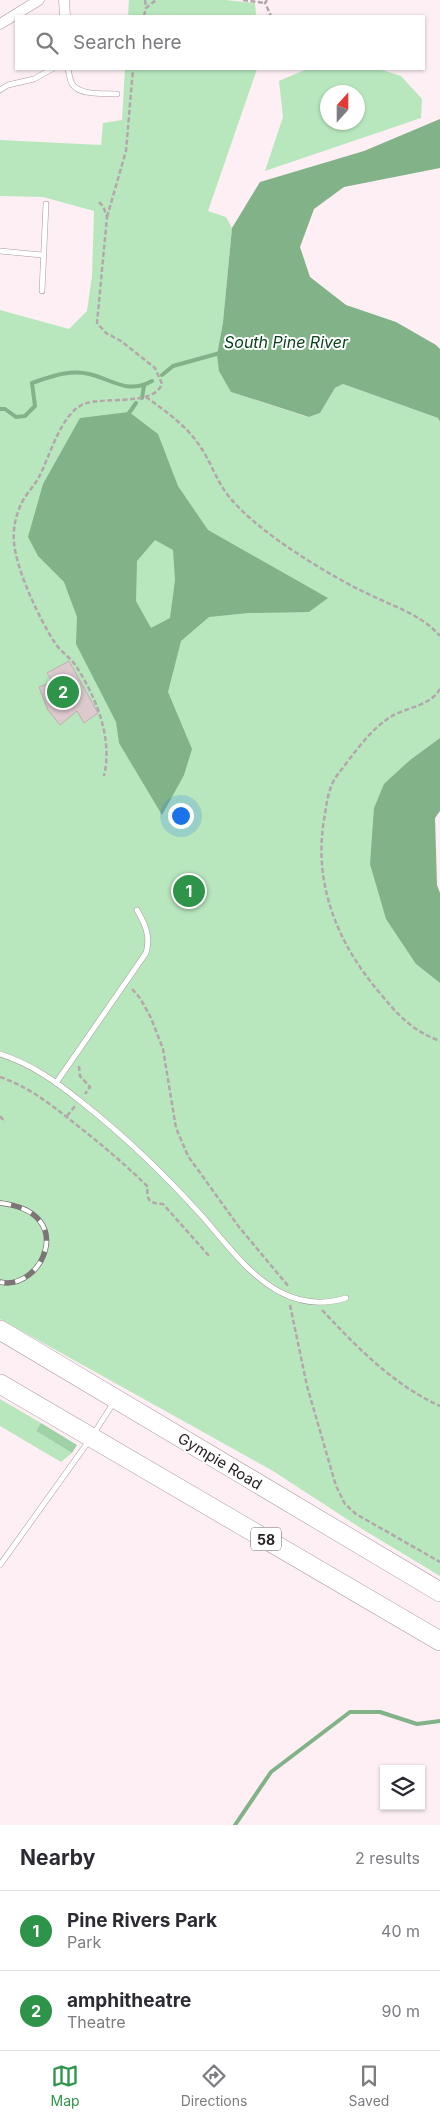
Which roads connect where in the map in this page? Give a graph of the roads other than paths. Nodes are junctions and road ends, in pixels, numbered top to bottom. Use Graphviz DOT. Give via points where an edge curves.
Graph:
graph roads {
  1 [pos="39,0"];
  2 [pos="64,0"];
  3 [pos="66,15"];
  4 [pos="0,24"];
  5 [pos="50,70"];
  6 [pos="68,70"];
  7 [pos="0,90"];
  8 [pos="117,94"];
  9 [pos="46,204"];
  10 [pos="0,251"];
  11 [pos="42,255"];
  12 [pos="42,291"];
  13 [pos="137,910"];
  14 [pos="0,1054"];
  15 [pos="56,1083"];
  16 [pos="346,1298"];
  17 [pos="0,1330"];
  18 [pos="0,1384"];
  19 [pos="116,1399"];
  20 [pos="91,1438"];
  21 [pos="0,1565"];
  22 [pos="440,1592"];
  23 [pos="440,1641"];
  1 -- 4 [label="street"];
  2 -- 3 [label="street"];
  5 -- 7 [label="lane"];
  6 -- 8 [label="lane" via="71,83 77,89"];
  9 -- 11 [label="lane"];
  10 -- 11 [label="lane"];
  11 -- 12 [label="lane"];
  13 -- 15 [label="lane" via="148,932 146,953"];
  14 -- 15 [label="lane" via="24,1063"];
  15 -- 16 [label="lane" via="150,1160 267,1284 290,1296 315,1303"];
  17 -- 19 [label="highway, Gympie Road"];
  18 -- 20 [label="highway, 58"];
  19 -- 20 [label="lane"];
  19 -- 22 [label="highway, Gympie Road"];
  20 -- 21 [label="lane"];
  20 -- 23 [label="highway, 58"];
}
